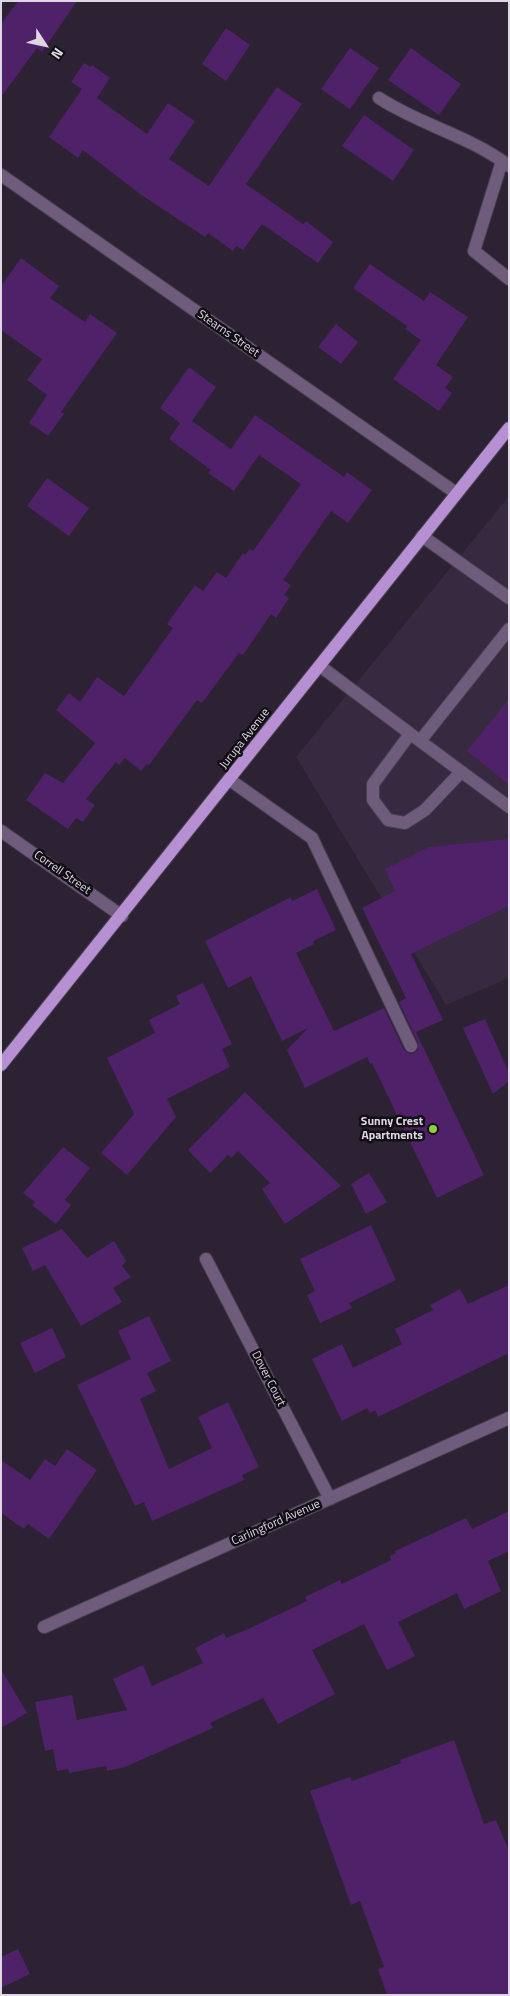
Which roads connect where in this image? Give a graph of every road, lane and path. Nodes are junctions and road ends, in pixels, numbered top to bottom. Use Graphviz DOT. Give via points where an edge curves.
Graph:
graph roads {
  1 [pos="379,98"];
  2 [pos="505,164"];
  3 [pos="1,175"];
  4 [pos="509,279"];
  5 [pos="509,428"];
  6 [pos="456,493"];
  7 [pos="422,536"];
  8 [pos="509,598"];
  9 [pos="509,628"];
  10 [pos="320,666"];
  11 [pos="415,738"];
  12 [pos="461,772"];
  13 [pos="230,780"];
  14 [pos="509,808"];
  15 [pos="1,831"];
  16 [pos="122,916"];
  17 [pos="411,1046"];
  18 [pos="1,1065"];
  19 [pos="206,1260"];
  20 [pos="509,1418"];
  21 [pos="330,1499"];
  22 [pos="44,1627"];
  1 -- 2 [label="street" via="402,114 492,154"];
  2 -- 4 [label="street" via="474,251"];
  3 -- 6 [label="street, Stearns Street"];
  5 -- 6 [label="main road, Jurupa Avenue"];
  6 -- 7 [label="main road, Jurupa Avenue"];
  7 -- 8 [label="street"];
  7 -- 10 [label="main road, Jurupa Avenue"];
  9 -- 11 [label="street"];
  10 -- 11 [label="street"];
  10 -- 13 [label="main road, Jurupa Avenue"];
  11 -- 12 [label="street"];
  11 -- 12 [label="street" via="373,784 373,800 388,820 405,824 425,810"];
  12 -- 14 [label="street"];
  13 -- 16 [label="main road, Jurupa Avenue"];
  13 -- 17 [label="street" via="312,838"];
  15 -- 16 [label="street, Correll Street"];
  16 -- 18 [label="main road, Jurupa Avenue"];
  19 -- 21 [label="street, Dover Court"];
  20 -- 21 [label="street, Carlingford Avenue"];
  21 -- 22 [label="street, Carlingford Avenue"];
}
